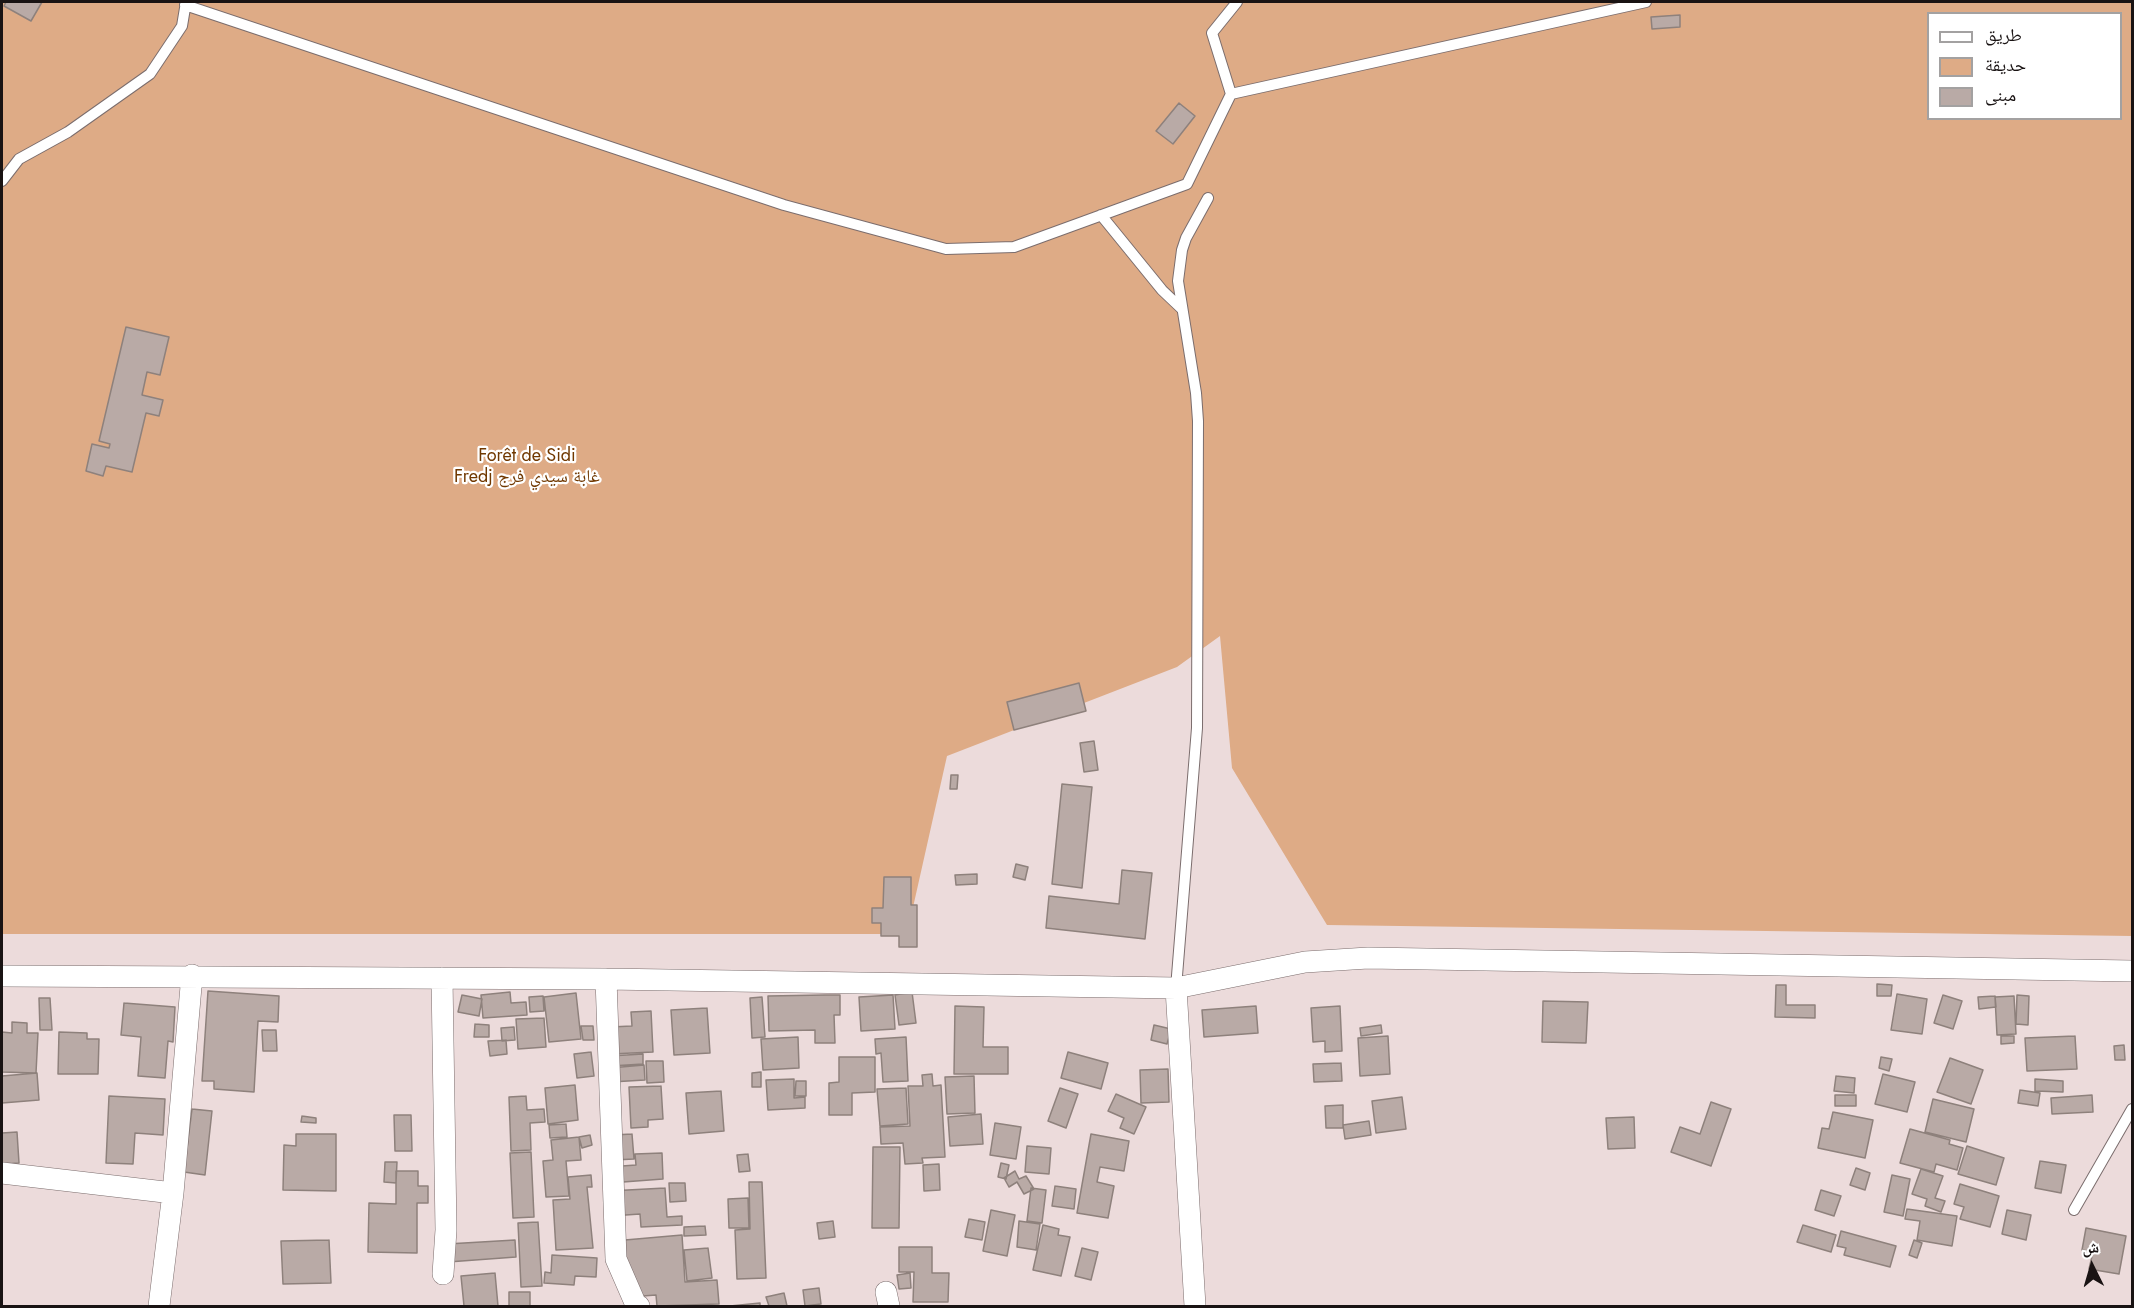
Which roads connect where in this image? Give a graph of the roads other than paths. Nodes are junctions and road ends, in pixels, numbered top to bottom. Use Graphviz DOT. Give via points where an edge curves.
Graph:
graph roads {
  1 [pos="1237,2"];
  2 [pos="1646,2"];
  3 [pos="185,3"];
  4 [pos="1231,94"];
  5 [pos="2,181"];
  6 [pos="1208,198"];
  7 [pos="1101,215"];
  8 [pos="1182,309"];
  9 [pos="2133,971"];
  10 [pos="192,975"];
  11 [pos="2,976"];
  12 [pos="442,978"];
  13 [pos="606,979"];
  14 [pos="1176,988"];
  15 [pos="2133,1109"];
  16 [pos="2,1173"];
  17 [pos="173,1193"];
  18 [pos="2074,1210"];
  19 [pos="443,1274"];
  20 [pos="159,1306"];
  21 [pos="639,1306"];
  22 [pos="1195,1306"];
  1 -- 4 [label="lane" via="1212,33"];
  2 -- 4 [label="lane"];
  3 -- 5 [label="lane" via="182,26 150,74 68,132 19,159"];
  3 -- 7 [label="lane" via="784,205 946,249 1014,247"];
  4 -- 7 [label="lane" via="1187,183"];
  6 -- 8 [label="lane" via="1182,250"];
  7 -- 8 [label="lane"];
  8 -- 14 [label="lane" via="1198,421 1197,728"];
  9 -- 14 [label="street" via="1368,958 1305,962"];
  10 -- 11 [label="street"];
  10 -- 12 [label="street"];
  10 -- 17 [label="street"];
  12 -- 13 [label="street"];
  12 -- 19 [label="street" via="446,1230"];
  13 -- 14 [label="street"];
  13 -- 21 [label="street" via="616,1259"];
  14 -- 22 [label="street"];
  15 -- 18 [label="lane"];
  16 -- 17 [label="street"];
  17 -- 20 [label="street"];
}
